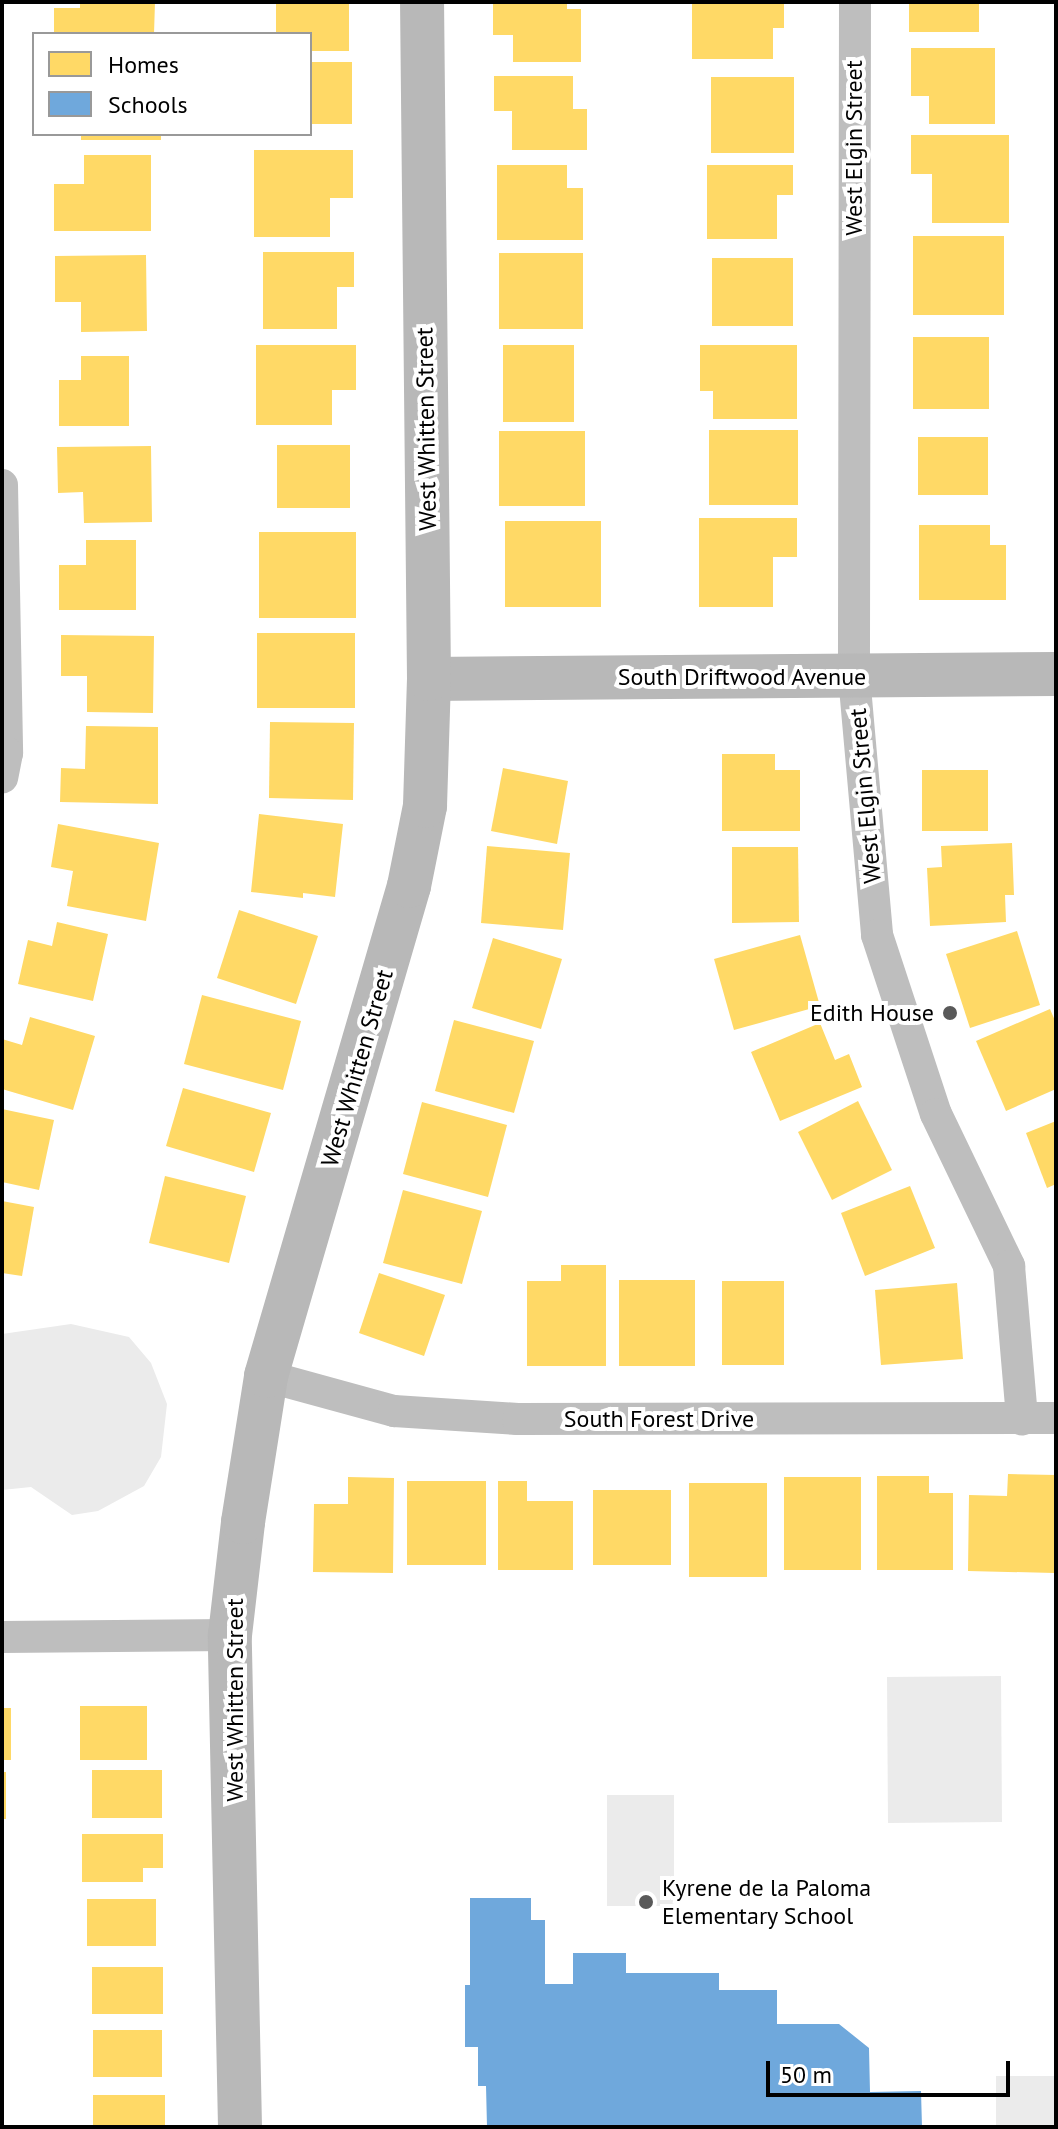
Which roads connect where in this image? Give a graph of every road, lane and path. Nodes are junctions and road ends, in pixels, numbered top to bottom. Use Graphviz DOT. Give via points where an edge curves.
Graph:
graph roads {
  1 [pos="422,2"];
  2 [pos="855,2"];
  3 [pos="2,485"];
  4 [pos="1056,674"];
  5 [pos="854,676"];
  6 [pos="429,679"];
  7 [pos="2,778"];
  8 [pos="266,1376"];
  9 [pos="1056,1418"];
  10 [pos="1022,1419"];
  11 [pos="230,1635"];
  12 [pos="2,1637"];
  13 [pos="240,2127"];
  1 -- 6 [label="street, West Whitten Street"];
  2 -- 5 [label="street, West Elgin Street"];
  3 -- 7 [label="street" via="7,753"];
  4 -- 5 [label="street, South Driftwood Avenue"];
  5 -- 6 [label="street, South Driftwood Avenue"];
  5 -- 10 [label="street, West Elgin Street" via="877,935 936,1114 1009,1266"];
  6 -- 8 [label="street, West Whitten Street" via="425,806 409,886"];
  8 -- 10 [label="street, South Forest Drive" via="394,1411 518,1419"];
  8 -- 11 [label="street, West Whitten Street"];
  9 -- 10 [label="street, South Forest Drive"];
  11 -- 12 [label="street"];
  11 -- 13 [label="street, West Whitten Street"];
}
